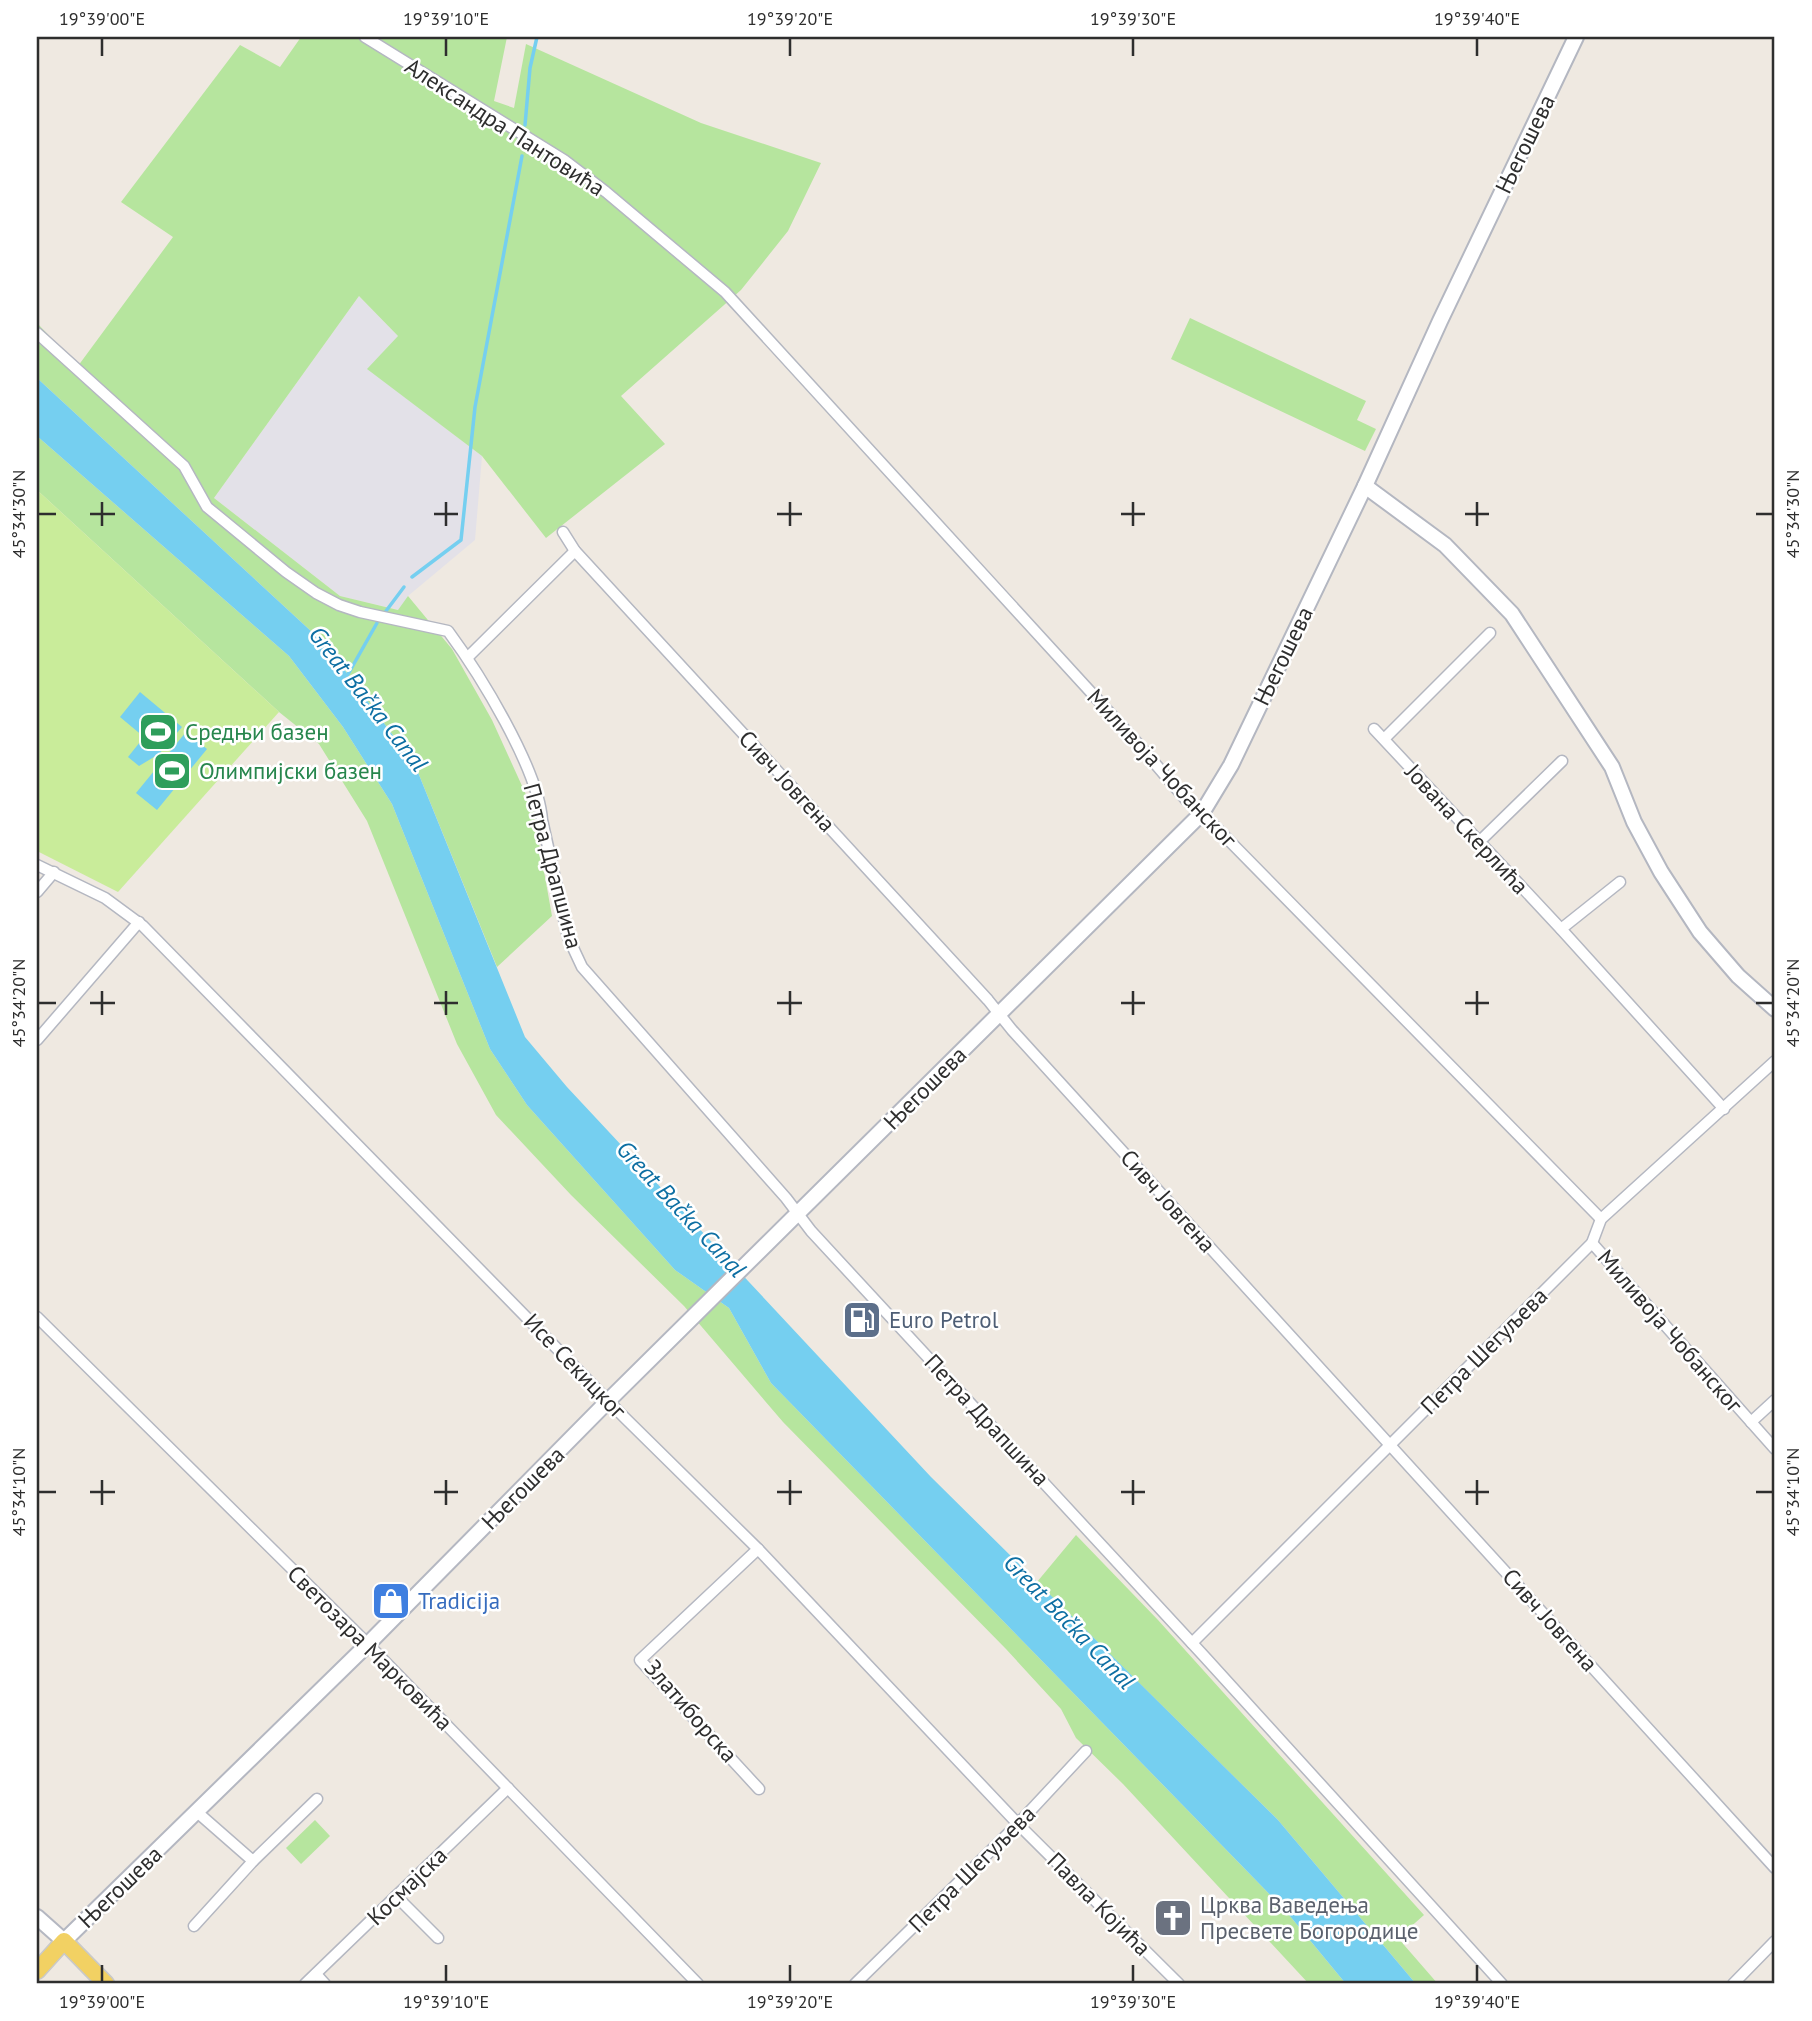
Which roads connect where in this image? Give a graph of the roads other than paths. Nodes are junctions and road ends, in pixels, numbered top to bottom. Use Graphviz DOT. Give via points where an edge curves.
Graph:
graph roads {
  1 [pos="365,37"];
  2 [pos="1576,37"];
  3 [pos="737,304"];
  4 [pos="37,333"];
  5 [pos="1365,486"];
  6 [pos="564,532"];
  7 [pos="575,551"];
  8 [pos="1490,633"];
  9 [pos="468,657"];
  10 [pos="1374,729"];
  11 [pos="1384,739"];
  12 [pos="1562,761"];
  13 [pos="1202,813"];
  14 [pos="1479,842"];
  15 [pos="37,865"];
  16 [pos="54,873"];
  17 [pos="1620,882"];
  18 [pos="37,892"];
  19 [pos="139,922"];
  20 [pos="1561,929"];
  21 [pos="1775,1009"];
  22 [pos="999,1014"];
  23 [pos="37,1040"];
  24 [pos="1775,1061"];
  25 [pos="1724,1109"];
  26 [pos="797,1214"];
  27 [pos="1601,1219"];
  28 [pos="1592,1243"];
  29 [pos="37,1317"];
  30 [pos="1775,1400"];
  31 [pos="608,1401"];
  32 [pos="1751,1422"];
  33 [pos="1390,1444"];
  34 [pos="1775,1450"];
  35 [pos="758,1549"];
  36 [pos="1192,1643"];
  37 [pos="368,1644"];
  38 [pos="1086,1751"];
  39 [pos="508,1788"];
  40 [pos="760,1789"];
  41 [pos="317,1799"];
  42 [pos="197,1812"];
  43 [pos="1018,1824"];
  44 [pos="253,1861"];
  45 [pos="1775,1868"];
  46 [pos="397,1896"];
  47 [pos="37,1917"];
  48 [pos="194,1926"];
  49 [pos="438,1938"];
  50 [pos="64,1941"];
  51 [pos="1775,1941"];
  52 [pos="37,1971"];
  53 [pos="316,1974"];
  54 [pos="106,1984"];
  55 [pos="305,1984"];
  56 [pos="325,1984"];
  57 [pos="698,1984"];
  58 [pos="855,1984"];
  59 [pos="1179,1984"];
  60 [pos="1502,1984"];
  61 [pos="1733,1984"];
  1 -- 3 [label="street, Александра Пантовића" via="564,160"];
  2 -- 5 [label="street, Његошева"];
  3 -- 13 [label="street, Миливоја Чобанског"];
  4 -- 9 [label="street, Петра Драпшина" via="184,466 207,507 286,572 339,605 448,631"];
  5 -- 13 [label="street, Његошева" via="1230,765"];
  5 -- 21 [label="street" via="1445,545 1512,614 1612,767 1634,822 1700,932"];
  6 -- 7 [label="street, Сивч Јовгена"];
  7 -- 9 [label="street"];
  7 -- 22 [label="street, Сивч Јовгена"];
  8 -- 11 [label="street"];
  9 -- 26 [label="street, Петра Драпшина" via="520,753 541,805 568,937 582,967"];
  10 -- 11 [label="street, Јована Скерлића"];
  11 -- 14 [label="street, Јована Скерлића"];
  12 -- 14 [label="street"];
  13 -- 22 [label="street, Његошева"];
  13 -- 27 [label="street, Миливоја Чобанског"];
  14 -- 20 [label="street, Јована Скерлића"];
  15 -- 16 [label="street, Исе Секицког"];
  16 -- 18 [label="street"];
  16 -- 19 [label="street, Исе Секицког" via="105,898"];
  17 -- 20 [label="street"];
  19 -- 23 [label="street"];
  19 -- 31 [label="street, Исе Секицког"];
  20 -- 25 [label="street, Јована Скерлића"];
  22 -- 26 [label="street, Његошева"];
  22 -- 33 [label="street, Сивч Јовгена"];
  24 -- 25 [label="street, Петра Шегуљева"];
  25 -- 27 [label="street, Петра Шегуљева"];
  26 -- 31 [label="street, Његошева"];
  26 -- 36 [label="street, Петра Драпшина"];
  27 -- 28 [label="street, Петра Шегуљева"];
  28 -- 32 [label="street, Миливоја Чобанског"];
  28 -- 33 [label="street, Петра Шегуљева"];
  29 -- 37 [label="street, Светозара Марковића"];
  30 -- 32 [label="street"];
  31 -- 35 [label="street, Исе Секицког"];
  31 -- 37 [label="street, Његошева"];
  32 -- 34 [label="street, Миливоја Чобанског"];
  33 -- 36 [label="street, Петра Шегуљева"];
  33 -- 45 [label="street, Сивч Јовгена"];
  35 -- 40 [label="street, Златиборска" via="640,1660"];
  35 -- 43 [label="street, Исе Секицког"];
  36 -- 60 [label="street, Петра Драпшина"];
  37 -- 39 [label="street, Светозара Марковића"];
  37 -- 42 [label="street, Његошева"];
  38 -- 43 [label="street, Петра Шегуљева"];
  39 -- 46 [label="street, Космајска"];
  39 -- 57 [label="street, Светозара Марковића"];
  41 -- 44 [label="street"];
  42 -- 44 [label="street"];
  42 -- 50 [label="street, Његошева"];
  43 -- 58 [label="street, Петра Шегуљева"];
  43 -- 59 [label="street, Павла Којића"];
  44 -- 48 [label="street"];
  46 -- 49 [label="street"];
  46 -- 53 [label="street, Космајска"];
  47 -- 50 [label="street"];
  50 -- 52 [label="main road, Његошева"];
  50 -- 54 [label="main road"];
  51 -- 61 [label="street"];
  53 -- 55 [label="street, Космајска"];
  53 -- 56 [label="street"];
}
